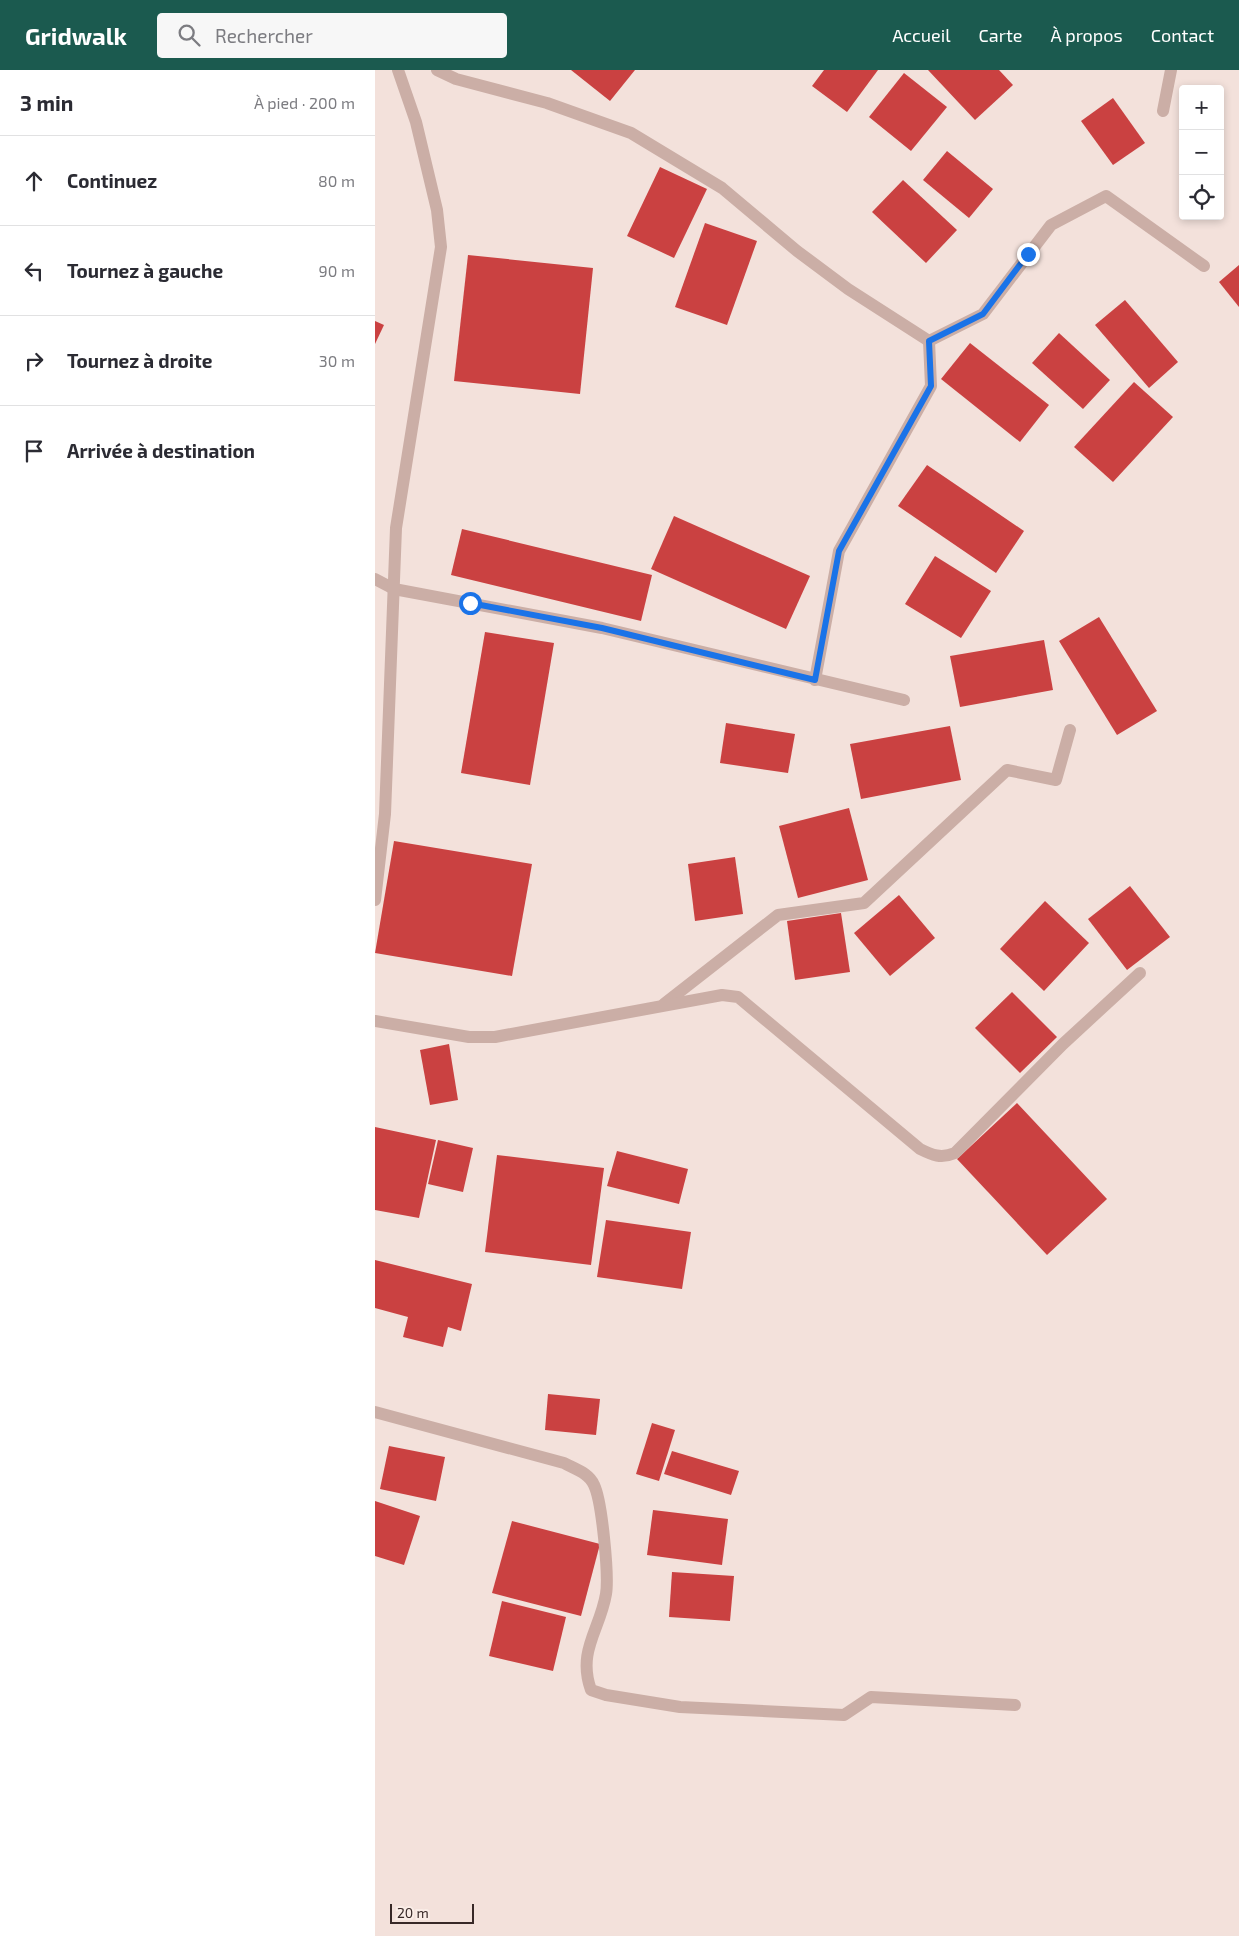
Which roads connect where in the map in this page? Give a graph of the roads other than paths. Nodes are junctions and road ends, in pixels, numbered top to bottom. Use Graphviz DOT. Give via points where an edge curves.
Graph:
graph roads {
  1 [pos="398,70"];
  2 [pos="437,70"];
  3 [pos="1171,70"];
  4 [pos="1163,110"];
  5 [pos="1204,266"];
  6 [pos="929,341"];
  7 [pos="375,579"];
  8 [pos="394,589"];
  9 [pos="815,680"];
  10 [pos="904,700"];
  11 [pos="1070,730"];
  12 [pos="375,900"];
  13 [pos="1140,973"];
  14 [pos="662,1006"];
  15 [pos="375,1021"];
  16 [pos="375,1412"];
  17 [pos="1015,1705"];
  1 -- 8 [label="street" via="416,122 437,210 441,248 396,528"];
  2 -- 6 [label="street" via="547,103 631,134 722,188 819,267"];
  3 -- 4 [label="street"];
  5 -- 6 [label="street" via="1106,196 1051,225 983,314"];
  6 -- 9 [label="street" via="931,386 839,551"];
  7 -- 8 [label="street"];
  8 -- 9 [label="street" via="602,628"];
  8 -- 12 [label="street" via="385,814"];
  9 -- 10 [label="street"];
  11 -- 14 [label="street" via="1056,780 1007,770 864,903 778,915"];
  13 -- 14 [label="street" via="1063,1044 955,1154 945,1157 933,1156 920,1148 738,997 722,995"];
  14 -- 15 [label="street" via="495,1037 469,1037"];
  16 -- 17 [label="street" via="564,1463 587,1475 598,1499 608,1574 606,1596 586,1657 586,1676 591,1690 680,1707 844,1715 871,1698"];
}
